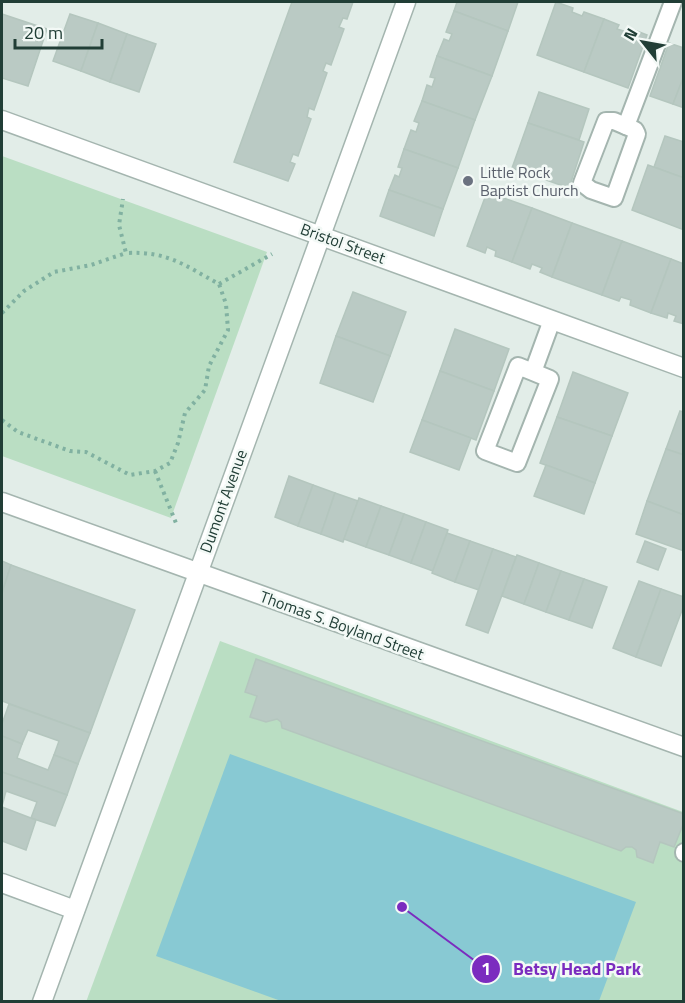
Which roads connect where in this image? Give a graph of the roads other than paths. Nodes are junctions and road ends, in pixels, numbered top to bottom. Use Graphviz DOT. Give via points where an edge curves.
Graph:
graph roads {
  1 [pos="406,2"];
  2 [pos="673,2"];
  3 [pos="2,120"];
  4 [pos="626,126"];
  5 [pos="320,235"];
  6 [pos="552,320"];
  7 [pos="684,368"];
  8 [pos="532,372"];
  9 [pos="2,502"];
  10 [pos="197,573"];
  11 [pos="684,747"];
  12 [pos="2,883"];
  13 [pos="75,910"];
  14 [pos="42,1002"];
  1 -- 5 [label="street, Dumont Avenue"];
  2 -- 4 [label="lane"];
  3 -- 5 [label="street, Bristol Street"];
  5 -- 6 [label="street, Bristol Street"];
  5 -- 10 [label="street, Dumont Avenue"];
  6 -- 7 [label="street, Bristol Street"];
  6 -- 8 [label="lane"];
  8 -- 8 [label="lane" via="518,366 485,451 517,463 550,379"];
  9 -- 10 [label="street, Thomas S. Boyland Street"];
  10 -- 11 [label="street, Thomas S. Boyland Street"];
  10 -- 13 [label="street, Dumont Avenue"];
  12 -- 13 [label="street"];
  13 -- 14 [label="street, Dumont Avenue"];
}
